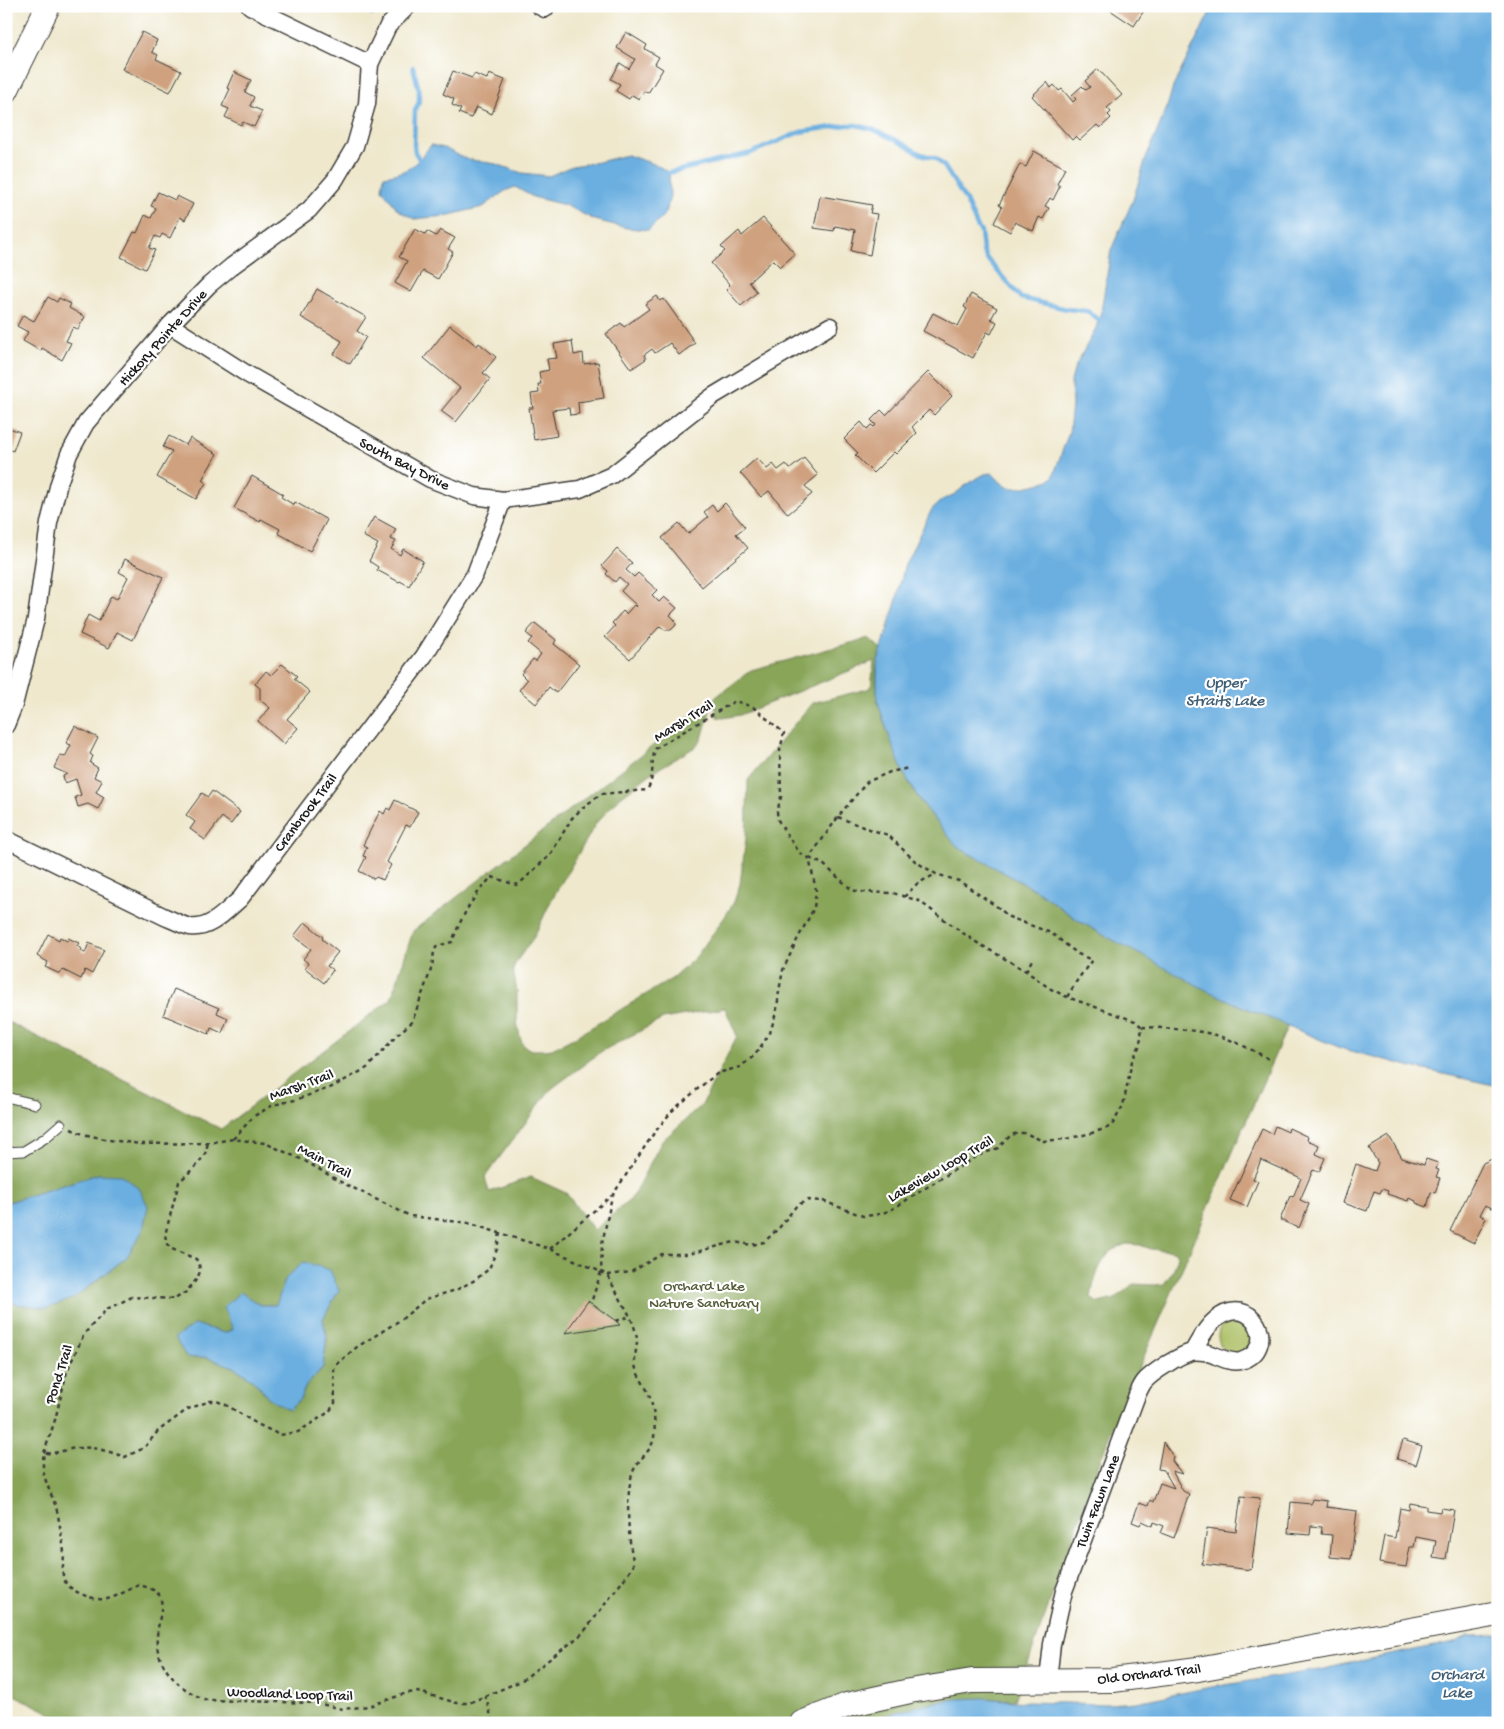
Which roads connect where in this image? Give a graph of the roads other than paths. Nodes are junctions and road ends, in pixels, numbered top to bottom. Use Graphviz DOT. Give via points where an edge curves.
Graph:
graph roads {
  1 [pos="48,6"];
  2 [pos="250,6"];
  3 [pos="408,6"];
  4 [pos="370,64"];
  5 [pos="7,87"];
  6 [pos="170,325"];
  7 [pos="830,326"];
  8 [pos="503,500"];
  9 [pos="6,725"];
  10 [pos="6,839"];
  11 [pos="6,1097"];
  12 [pos="34,1104"];
  13 [pos="61,1124"];
  14 [pos="6,1152"];
  15 [pos="1193,1351"];
  16 [pos="1498,1614"];
  17 [pos="1048,1680"];
  18 [pos="802,1723"];
  1 -- 5 [label="street"];
  2 -- 4 [label="street"];
  3 -- 4 [label="street, Hickory Pointe Drive" via="388,26"];
  4 -- 6 [label="street, Hickory Pointe Drive" via="367,104 355,146 335,180 309,210 215,280"];
  6 -- 8 [label="street, South Bay Drive" via="247,374 430,479 474,496"];
  6 -- 9 [label="street, Hickory Pointe Drive" via="86,423 69,454 49,523 36,619"];
  7 -- 8 [label="street, South Bay Drive" via="713,396 612,475 580,489"];
  8 -- 10 [label="street, Cranbrook Trail" via="475,574 424,656 240,899 217,919 191,927"];
  11 -- 12 [label="lane"];
  13 -- 14 [label="lane" via="24,1151"];
  15 -- 17 [label="street, Twin Fawn Lane" via="1164,1366 1144,1382 1136,1396 1064,1592 1052,1644"];
  16 -- 17 [label="street, Old Orchard Trail" via="1198,1669 1113,1680"];
  17 -- 18 [label="street, Old Orchard Trail" via="972,1681 910,1690 847,1705"];
}
